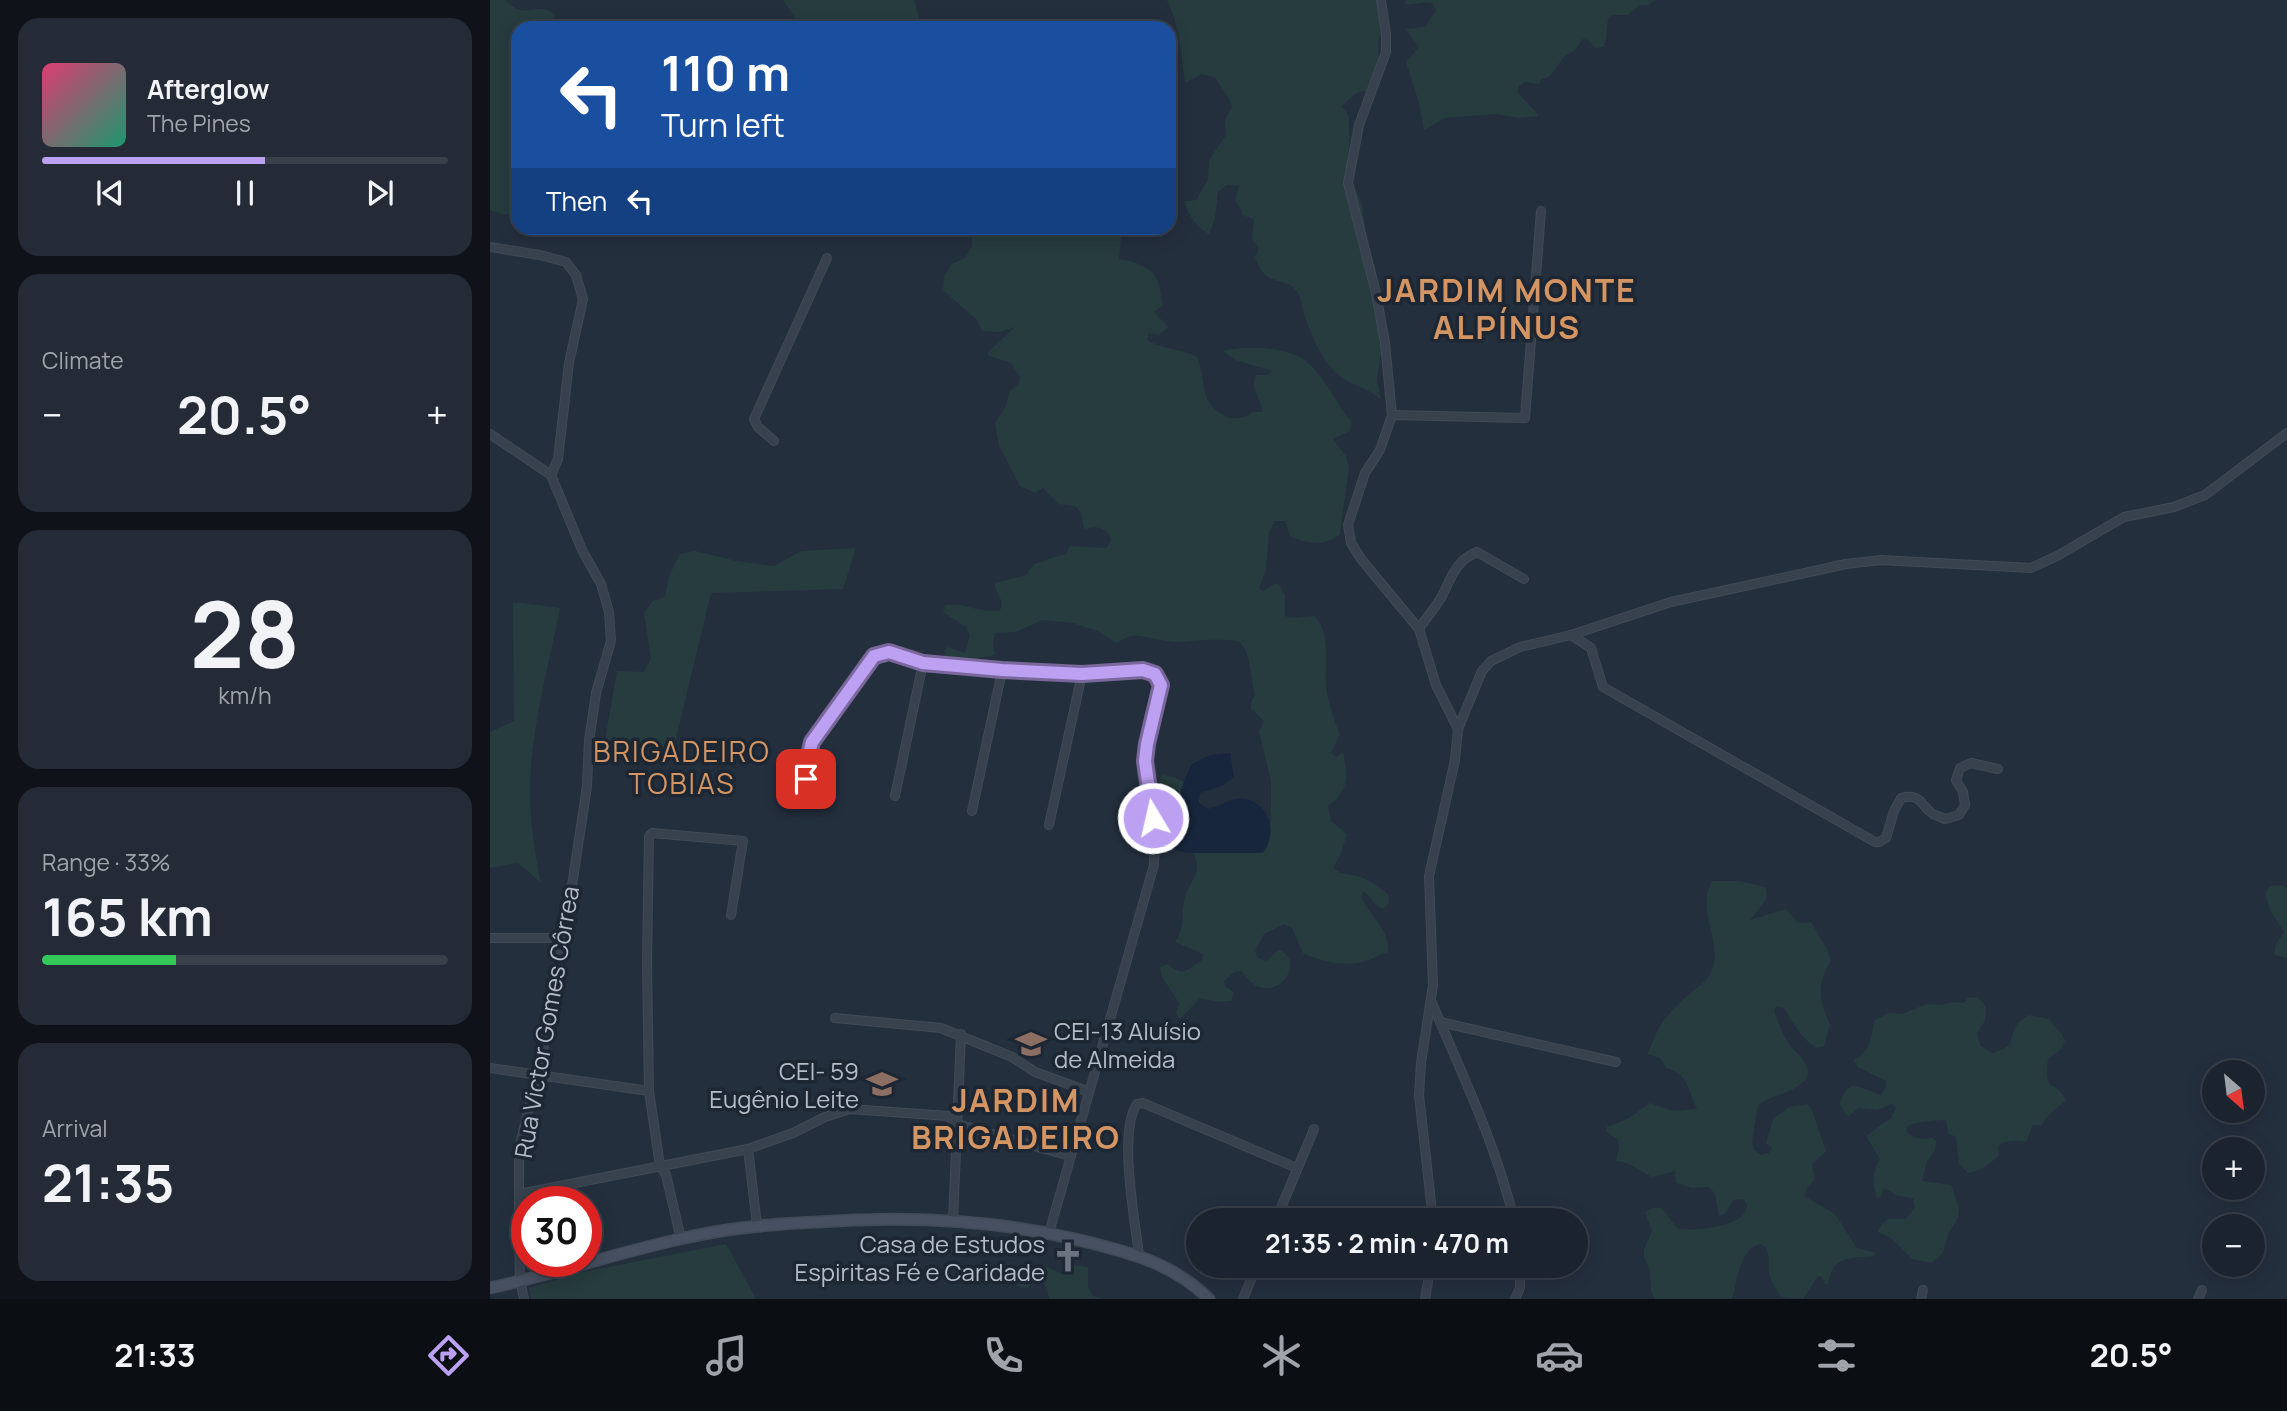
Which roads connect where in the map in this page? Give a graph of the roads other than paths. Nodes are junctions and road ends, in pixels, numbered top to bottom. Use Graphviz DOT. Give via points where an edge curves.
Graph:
graph roads {
  1 [pos="1381,0"];
  2 [pos="1541,211"];
  3 [pos="490,247"];
  4 [pos="827,258"];
  5 [pos="1392,415"];
  6 [pos="2287,433"];
  7 [pos="490,434"];
  8 [pos="774,441"];
  9 [pos="551,475"];
  10 [pos="1524,579"];
  11 [pos="1419,629"];
  12 [pos="1571,635"];
  13 [pos="923,663"];
  14 [pos="1002,670"];
  15 [pos="1082,674"];
  16 [pos="1458,729"];
  17 [pos="1998,769"];
  18 [pos="806,779"];
  19 [pos="895,796"];
  20 [pos="972,811"];
  21 [pos="1049,825"];
  22 [pos="731,915"];
  23 [pos="490,938"];
  24 [pos="561,938"];
  25 [pos="1432,1003"];
  26 [pos="835,1018"];
  27 [pos="1440,1022"];
  28 [pos="961,1034"];
  29 [pos="1616,1062"];
  30 [pos="490,1068"];
  31 [pos="537,1075"];
  32 [pos="649,1091"];
  33 [pos="1087,1091"];
  34 [pos="957,1124"];
  35 [pos="1314,1129"];
  36 [pos="748,1149"];
  37 [pos="1070,1156"];
  38 [pos="660,1166"];
  39 [pos="1297,1168"];
  40 [pos="519,1186"];
  41 [pos="559,1186"];
  42 [pos="1281,1208"];
  43 [pos="1432,1208"];
  44 [pos="1511,1208"];
  45 [pos="953,1220"];
  46 [pos="757,1225"];
  47 [pos="1049,1233"];
  48 [pos="681,1239"];
  49 [pos="1139,1255"];
  50 [pos="520,1277"];
  51 [pos="1252,1278"];
  52 [pos="1429,1278"];
  53 [pos="1520,1278"];
  54 [pos="520,1280"];
  55 [pos="491,1288"];
  56 [pos="524,1299"];
  57 [pos="1209,1299"];
  58 [pos="1244,1299"];
  59 [pos="1425,1299"];
  60 [pos="1515,1299"];
  1 -- 5 [label="street" via="1386,52 1359,125 1348,183 1376,293"];
  2 -- 5 [label="street" via="1525,418"];
  3 -- 9 [label="street" via="566,262 576,275 583,299 569,363 558,459"];
  4 -- 8 [label="street" via="754,419"];
  5 -- 11 [label="street" via="1380,450 1365,473 1348,525 1351,543 1361,559"];
  6 -- 12 [label="street" via="2205,495 2124,517 2031,568 1892,561 1846,564 1671,602"];
  7 -- 9 [label="street"];
  9 -- 24 [label="street, Rua Victor Gomes Côrrea" via="601,584 611,641 596,693 587,786"];
  10 -- 11 [label="street" via="1478,552 1472,554 1449,577"];
  11 -- 16 [label="street" via="1436,685"];
  12 -- 16 [label="street" via="1520,648 1491,662 1475,685"];
  12 -- 17 [label="street" via="1591,648 1603,687 1875,842 1886,838 1901,798 1910,796 1923,802 1931,813 1945,819 1959,815 1965,805 1956,780 1959,768 1970,763"];
  13 -- 14 [label="street"];
  13 -- 18 [label="street" via="889,652 874,656 812,742"];
  13 -- 19 [label="street"];
  14 -- 15 [label="street"];
  14 -- 20 [label="street"];
  15 -- 21 [label="street"];
  15 -- 33 [label="street" via="1143,670 1155,674 1161,685 1145,761 1155,835 1154,864"];
  16 -- 25 [label="street" via="1429,876"];
  22 -- 32 [label="street" via="743,841 649,836"];
  23 -- 24 [label="street"];
  24 -- 31 [label="street, Rua Victor Gomes Côrrea"];
  25 -- 27 [label="street"];
  25 -- 43 [label="street" via="1419,1095"];
  26 -- 28 [label="street"];
  27 -- 29 [label="street"];
  27 -- 44 [label="street" via="1481,1116"];
  28 -- 33 [label="street" via="1035,1072"];
  28 -- 34 [label="street"];
  30 -- 31 [label="street"];
  31 -- 32 [label="street"];
  31 -- 40 [label="street, Rua Victor Gomes Côrrea" via="519,1149"];
  32 -- 38 [label="street"];
  33 -- 37 [label="street"];
  34 -- 36 [label="street" via="948,1116 850,1108"];
  34 -- 37 [label="street"];
  34 -- 45 [label="street"];
  35 -- 39 [label="street"];
  36 -- 38 [label="street"];
  36 -- 46 [label="street"];
  37 -- 47 [label="street"];
  38 -- 41 [label="street"];
  38 -- 48 [label="street"];
  39 -- 42 [label="street"];
  39 -- 49 [label="street" via="1137,1104 1127,1141"];
  45 -- 46 [label="main road"];
  45 -- 47 [label="main road"];
  46 -- 48 [label="main road"];
  47 -- 49 [label="main road"];
  48 -- 54 [label="main road"];
  49 -- 57 [label="main road" via="1173,1270"];
  50 -- 54 [label="street, Rua Victor Gomes Côrrea"];
  51 -- 58 [label="street"];
  52 -- 59 [label="street"];
  53 -- 60 [label="street"];
  54 -- 55 [label="main road"];
  54 -- 56 [label="street, Rua Victor Gomes Côrrea"];
}
